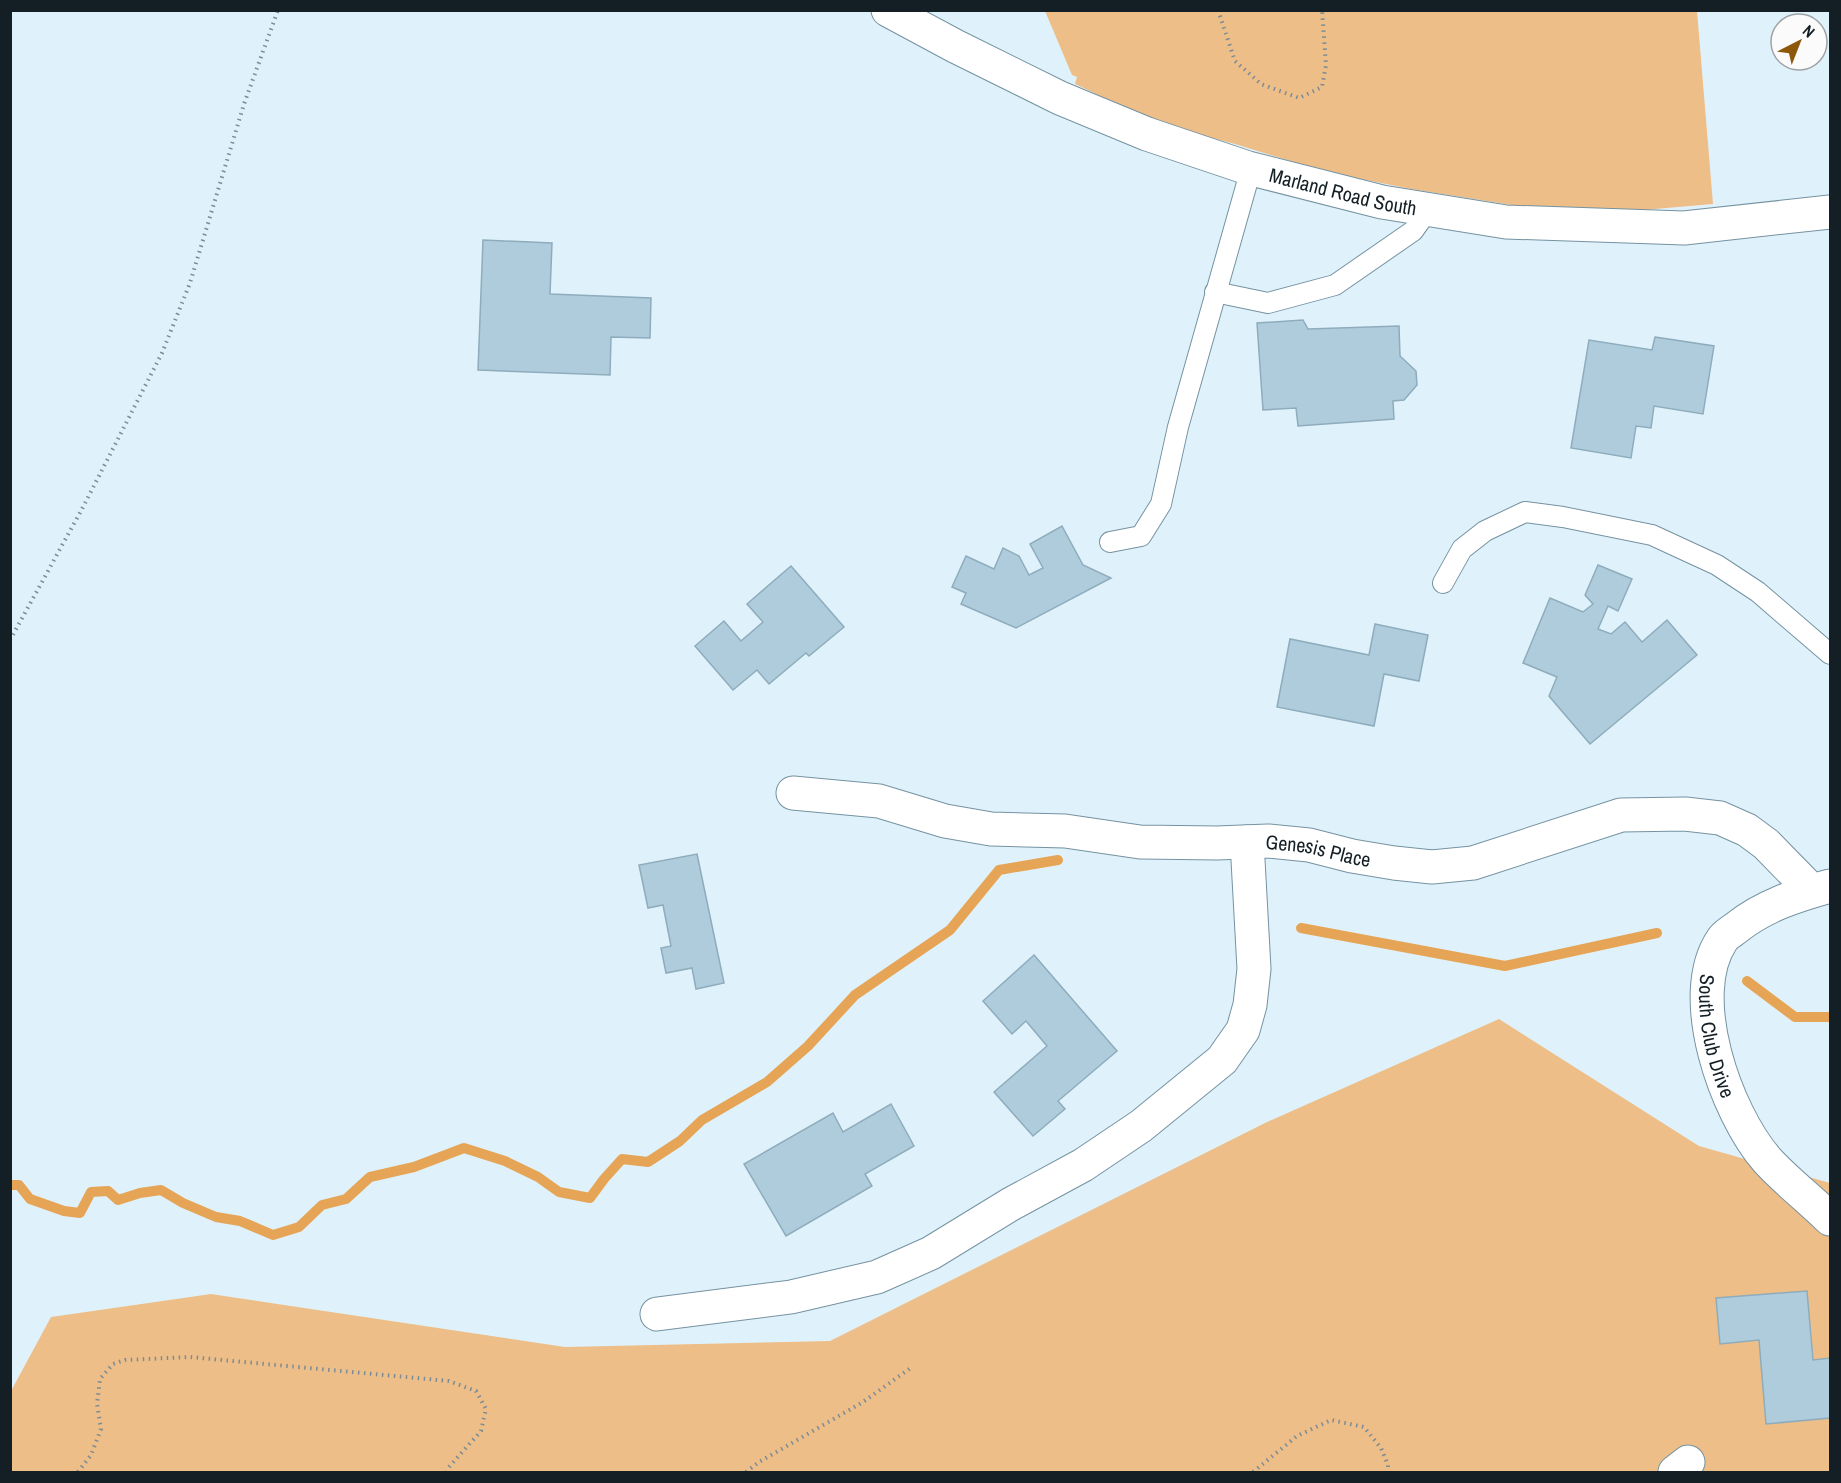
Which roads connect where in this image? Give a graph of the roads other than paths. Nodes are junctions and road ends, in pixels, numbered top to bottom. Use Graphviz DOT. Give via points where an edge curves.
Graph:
graph roads {
  1 [pos="888,10"];
  2 [pos="1251,169"];
  3 [pos="1428,210"];
  4 [pos="1830,212"];
  5 [pos="1215,292"];
  6 [pos="1110,542"];
  7 [pos="1443,584"];
  8 [pos="1830,654"];
  9 [pos="793,793"];
  10 [pos="1248,842"];
  11 [pos="1821,888"];
  12 [pos="1830,1219"];
  13 [pos="657,1314"];
  1 -- 2 [label="street, Marland Road South" via="1060,98 1147,134"];
  2 -- 3 [label="street, Marland Road South"];
  2 -- 5 [label="lane"];
  3 -- 4 [label="street, Marland Road South" via="1506,222 1684,228"];
  3 -- 5 [label="lane" via="1413,231 1335,285 1268,303"];
  5 -- 6 [label="lane" via="1161,504 1141,536"];
  7 -- 8 [label="lane" via="1462,549 1485,531 1525,512 1563,517 1652,535 1717,565 1758,592"];
  9 -- 10 [label="street, Genesis Place" via="879,801 945,821 991,829 1065,831 1140,842"];
  10 -- 11 [label="street, Genesis Place" via="1309,845 1352,856 1432,867 1473,863 1621,815 1685,814 1720,818 1746,830"];
  10 -- 13 [label="street" via="1254,969 1251,1005 1243,1029 1222,1060 1141,1126 1083,1165 930,1252 877,1277 791,1297"];
  11 -- 12 [label="street, South Club Drive" via="1769,906 1723,939 1712,961 1707,988 1708,1027 1719,1069 1749,1132 1767,1159"];
}
